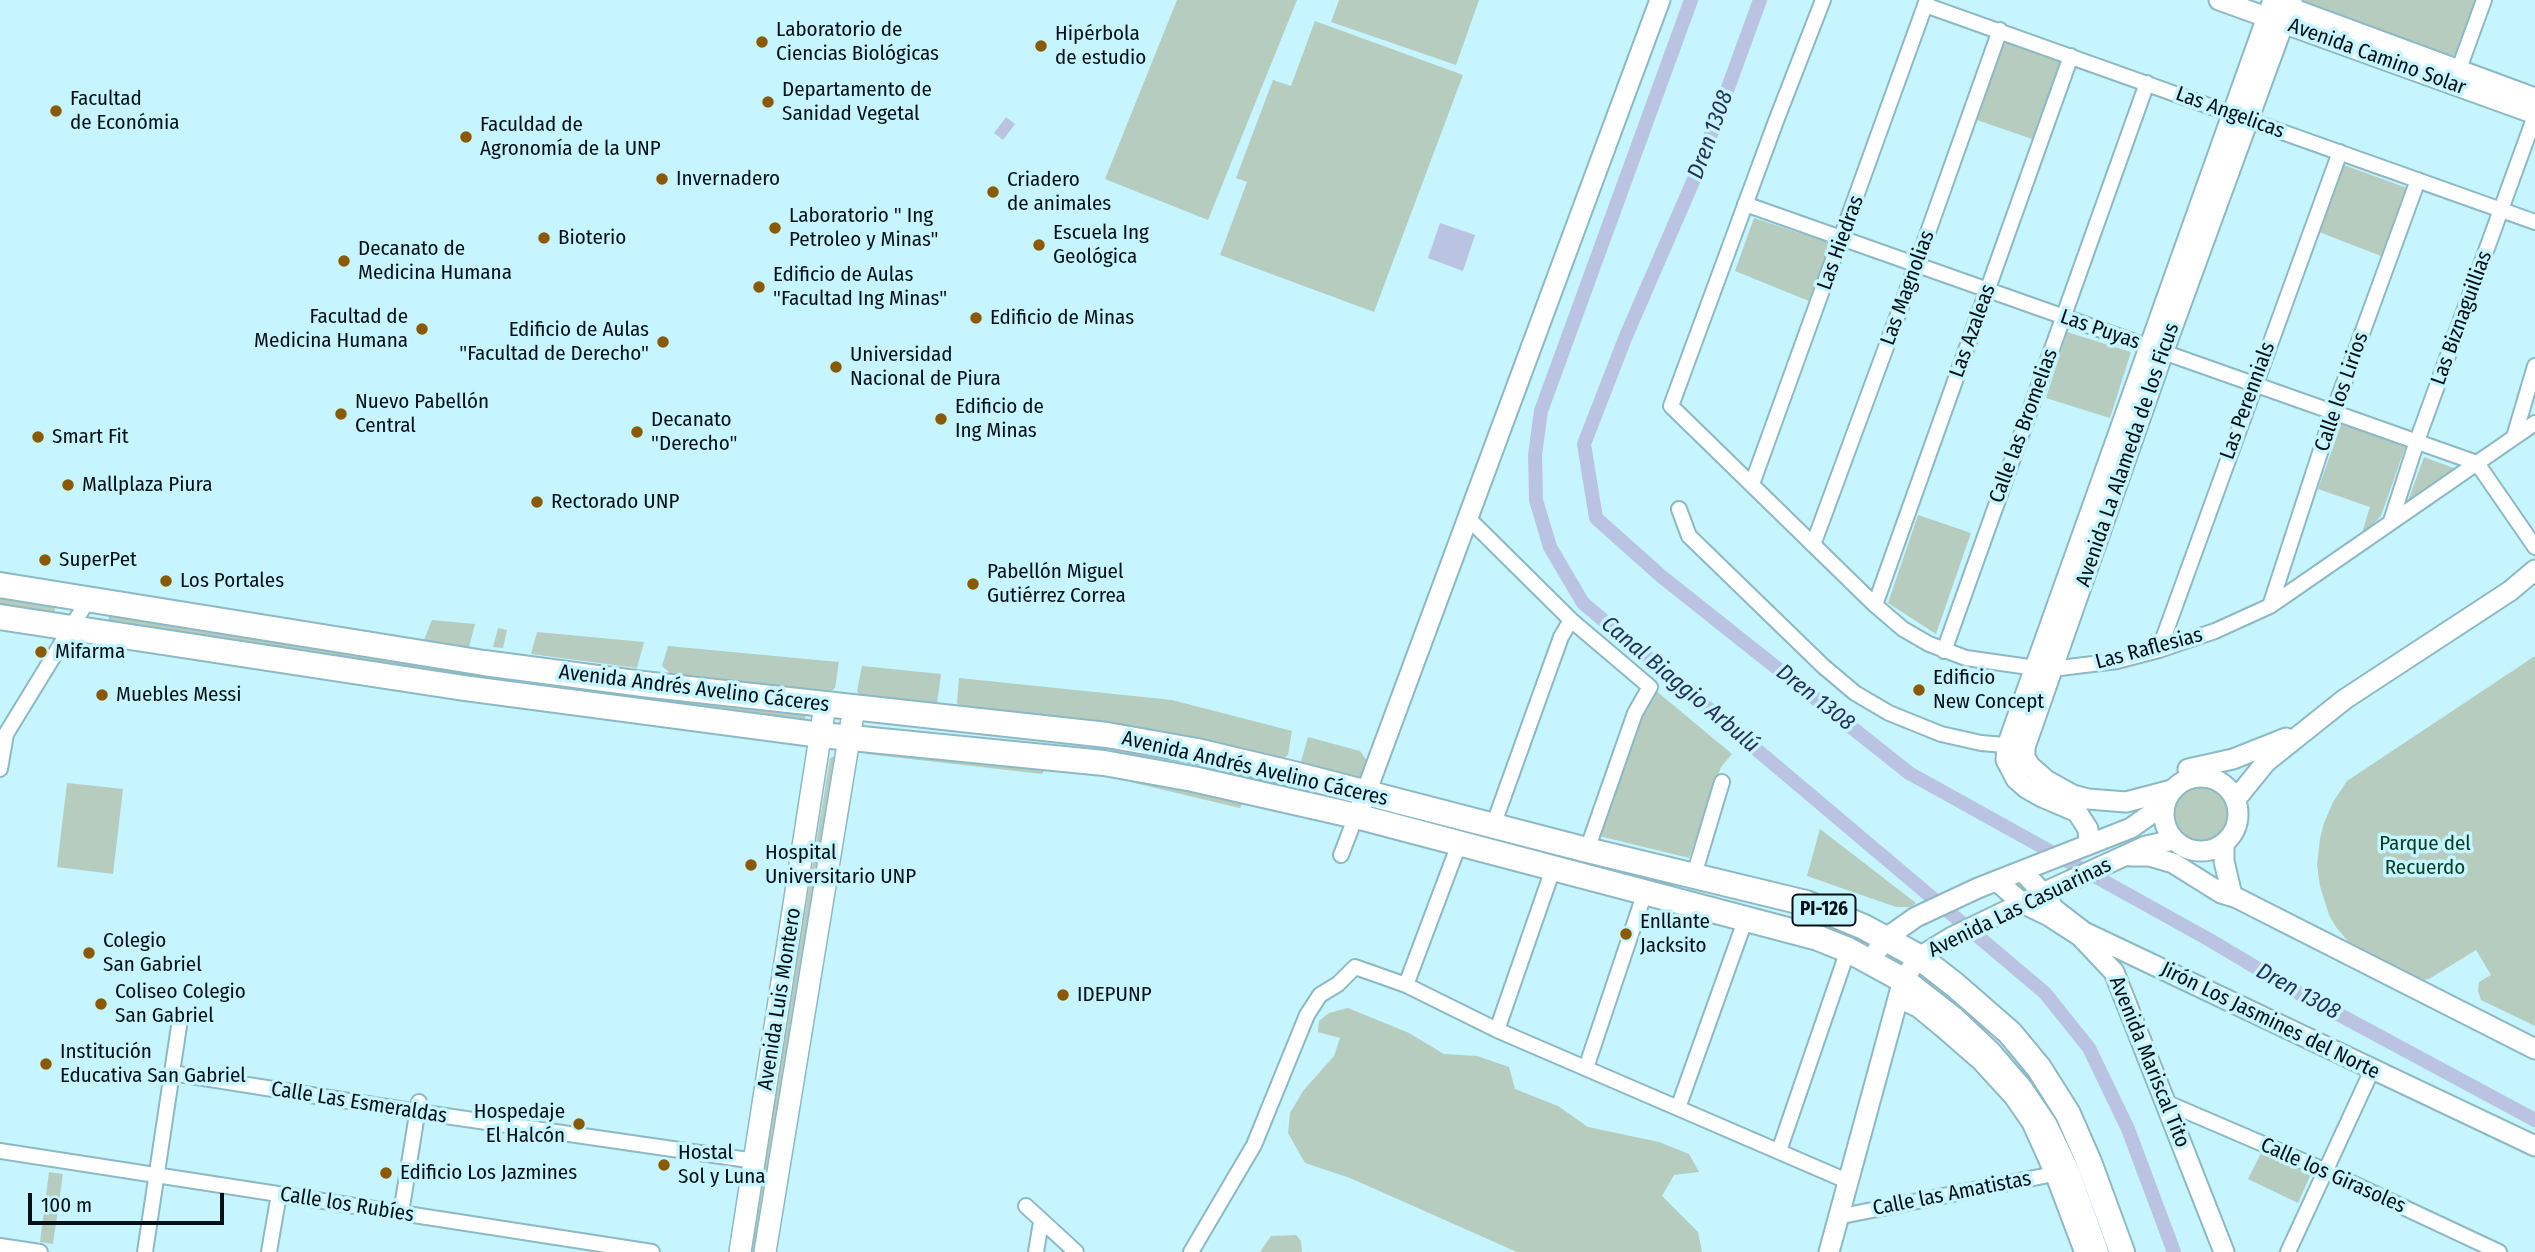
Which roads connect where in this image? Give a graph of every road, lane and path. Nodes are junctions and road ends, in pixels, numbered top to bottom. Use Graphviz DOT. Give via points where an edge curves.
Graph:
graph roads {
  1 [pos="1660,0"];
  2 [pos="1823,0"];
  3 [pos="2220,0"];
  4 [pos="2483,0"];
  5 [pos="1926,3"];
  6 [pos="2278,7"];
  7 [pos="2000,30"];
  8 [pos="2071,56"];
  9 [pos="2456,77"];
  10 [pos="2147,83"];
  11 [pos="2535,98"];
  12 [pos="2535,115"];
  13 [pos="2240,116"];
  14 [pos="2340,152"];
  15 [pos="2418,180"];
  16 [pos="1745,204"];
  17 [pos="2501,210"];
  18 [pos="2535,222"];
  19 [pos="1842,239"];
  20 [pos="1916,266"];
  21 [pos="1987,291"];
  22 [pos="2063,317"];
  23 [pos="2157,351"];
  24 [pos="2535,366"];
  25 [pos="2254,385"];
  26 [pos="2333,413"];
  27 [pos="2535,423"];
  28 [pos="2514,437"];
  29 [pos="2417,441"];
  30 [pos="2477,463"];
  31 [pos="1752,484"];
  32 [pos="1679,509"];
  33 [pos="1469,519"];
  34 [pos="2391,521"];
  35 [pos="1813,545"];
  36 [pos="2535,547"];
  37 [pos="2535,570"];
  38 [pos="0,585"];
  39 [pos="88,600"];
  40 [pos="1875,606"];
  41 [pos="2270,606"];
  42 [pos="0,617"];
  43 [pos="1571,620"];
  44 [pos="73,628"];
  45 [pos="2159,650"];
  46 [pos="1944,651"];
  47 [pos="2044,668"];
  48 [pos="825,705"];
  49 [pos="854,708"];
  50 [pos="2307,729"];
  51 [pos="821,735"];
  52 [pos="850,738"];
  53 [pos="2016,746"];
  54 [pos="2266,762"];
  55 [pos="0,769"];
  56 [pos="2217,780"];
  57 [pos="1722,782"];
  58 [pos="1366,793"];
  59 [pos="2169,797"];
  60 [pos="2144,799"];
  61 [pos="2236,799"];
  62 [pos="1356,816"];
  63 [pos="1493,826"];
  64 [pos="1459,844"];
  65 [pos="2182,844"];
  66 [pos="2224,844"];
  67 [pos="2087,845"];
  68 [pos="1587,850"];
  69 [pos="1341,855"];
  70 [pos="2117,860"];
  71 [pos="1553,869"];
  72 [pos="2026,870"];
  73 [pos="1694,875"];
  74 [pos="1997,881"];
  75 [pos="2052,889"];
  76 [pos="1645,892"];
  77 [pos="2234,895"];
  78 [pos="2022,903"];
  79 [pos="1746,918"];
  80 [pos="1886,938"];
  81 [pos="1859,955"];
  82 [pos="1919,957"];
  83 [pos="2141,959"];
  84 [pos="1406,985"];
  85 [pos="1900,990"];
  86 [pos="2124,995"];
  87 [pos="179,1026"];
  88 [pos="1497,1030"];
  89 [pos="2535,1049"];
  90 [pos="1586,1068"];
  91 [pos="2372,1070"];
  92 [pos="172,1073"];
  93 [pos="2165,1102"];
  94 [pos="419,1107"];
  95 [pos="1678,1108"];
  96 [pos="2076,1132"];
  97 [pos="2535,1146"];
  98 [pos="2048,1147"];
  99 [pos="0,1151"];
  100 [pos="1779,1151"];
  101 [pos="755,1161"];
  102 [pos="2326,1171"];
  103 [pos="2060,1173"];
  104 [pos="156,1175"];
  105 [pos="1847,1181"];
  106 [pos="279,1195"];
  107 [pos="1026,1206"];
  108 [pos="401,1213"];
  109 [pos="1838,1217"];
  110 [pos="1041,1222"];
  111 [pos="0,1246"];
  112 [pos="596,1248"];
  113 [pos="40,1252"];
  114 [pos="145,1252"];
  115 [pos="269,1252"];
  116 [pos="652,1252"];
  117 [pos="740,1252"];
  118 [pos="765,1252"];
  119 [pos="1036,1252"];
  120 [pos="1076,1252"];
  121 [pos="1191,1252"];
  122 [pos="1829,1252"];
  123 [pos="2082,1252"];
  124 [pos="2096,1252"];
  125 [pos="2122,1252"];
  126 [pos="2224,1252"];
  127 [pos="2288,1252"];
  128 [pos="2499,1252"];
  1 -- 33 [label="street"];
  2 -- 16 [label="street"];
  3 -- 6 [label="street, Avenida Camino Solar"];
  4 -- 9 [label="street"];
  5 -- 7 [label="street, Las Angelicas"];
  5 -- 19 [label="street, Las Hiedras"];
  6 -- 9 [label="street, Avenida Camino Solar"];
  6 -- 13 [label="street, Avenida La Alameda de los Ficus"];
  7 -- 8 [label="street, Las Angelicas"];
  7 -- 20 [label="street, Las Magnolias"];
  8 -- 10 [label="street, Las Angelicas"];
  8 -- 21 [label="street, Las Azaleas"];
  9 -- 11 [label="street, Avenida Camino Solar"];
  9 -- 12 [label="street, Avenida Camino Solar"];
  10 -- 13 [label="street, Las Angelicas"];
  10 -- 22 [label="street, Calle las Bromelias"];
  12 -- 17 [label="street, Las Biznaguillias"];
  13 -- 14 [label="street, Las Angelicas"];
  13 -- 23 [label="street, Avenida La Alameda de los Ficus"];
  14 -- 15 [label="street, Las Angelicas"];
  14 -- 25 [label="street, Las Perennials"];
  15 -- 17 [label="street, Las Angelicas"];
  15 -- 26 [label="street, Calle los Lirios"];
  16 -- 19 [label="street, Las Puyas"];
  16 -- 31 [label="street, Las Raflesias" via="1671,406"];
  17 -- 18 [label="street, Las Angelicas"];
  17 -- 29 [label="street, Las Biznaguillias"];
  19 -- 20 [label="street, Las Puyas"];
  19 -- 31 [label="street, Las Hiedras"];
  20 -- 21 [label="street, Las Puyas"];
  20 -- 35 [label="street, Las Magnolias"];
  21 -- 22 [label="street, Las Puyas"];
  21 -- 40 [label="street, Las Azaleas"];
  22 -- 23 [label="street, Las Puyas"];
  22 -- 46 [label="street, Calle las Bromelias"];
  23 -- 25 [label="street, Las Puyas"];
  23 -- 47 [label="street, Avenida La Alameda de los Ficus"];
  24 -- 28 [label="street"];
  25 -- 26 [label="street, Las Puyas"];
  25 -- 45 [label="street, Las Perennials"];
  26 -- 29 [label="street, Las Puyas"];
  26 -- 41 [label="street, Calle los Lirios"];
  27 -- 28 [label="street, Las Raflesias"];
  28 -- 30 [label="street, Las Raflesias"];
  29 -- 30 [label="street, Las Puyas"];
  29 -- 34 [label="street, Las Biznaguillias"];
  30 -- 34 [label="street, Las Raflesias"];
  30 -- 36 [label="street"];
  31 -- 35 [label="street, Las Raflesias"];
  32 -- 53 [label="street" via="1689,536 1855,693 1941,734"];
  33 -- 43 [label="street"];
  33 -- 58 [label="street"];
  34 -- 41 [label="street, Las Raflesias"];
  35 -- 40 [label="street, Las Raflesias"];
  37 -- 50 [label="street"];
  38 -- 39 [label="highway, Avenida Andrés Avelino Cáceres"];
  39 -- 44 [label="street"];
  39 -- 48 [label="highway, Avenida Andrés Avelino Cáceres" via="484,663"];
  40 -- 46 [label="street, Las Raflesias" via="1903,629"];
  41 -- 45 [label="street, Las Raflesias"];
  42 -- 44 [label="highway, Avenida Andrés Avelino Cáceres"];
  43 -- 63 [label="street"];
  43 -- 68 [label="street" via="1650,687 1635,713"];
  44 -- 51 [label="highway, Avenida Andrés Avelino Cáceres" via="464,688"];
  44 -- 55 [label="street" via="6,734"];
  45 -- 47 [label="street, Las Raflesias" via="2117,662"];
  46 -- 47 [label="street, Las Raflesias" via="1991,663"];
  47 -- 53 [label="street, Avenida La Alameda de los Ficus"];
  48 -- 49 [label="highway, Avenida Andrés Avelino Cáceres"];
  48 -- 51 [label="main road, Avenida Luis Montero"];
  49 -- 52 [label="main road, Avenida Luis Montero"];
  49 -- 58 [label="highway, Avenida Andrés Avelino Cáceres" via="1107,735 1197,751"];
  50 -- 54 [label="street"];
  50 -- 60 [label="street" via="2233,759 2189,768"];
  51 -- 52 [label="highway, Avenida Andrés Avelino Cáceres"];
  51 -- 101 [label="main road, Avenida Luis Montero"];
  52 -- 62 [label="highway, Avenida Andrés Avelino Cáceres" via="1104,763"];
  52 -- 118 [label="main road, Avenida Luis Montero"];
  53 -- 60 [label="street" via="2046,780 2073,795 2107,802"];
  53 -- 67 [label="street" via="2006,760 2016,779 2077,812 2088,829"];
  54 -- 56 [label="street"];
  54 -- 61 [label="street"];
  56 -- 59 [label="street" via="2193,777"];
  56 -- 61 [label="street"];
  57 -- 73 [label="street"];
  58 -- 62 [label="street"];
  58 -- 63 [label="highway, Avenida Andrés Avelino Cáceres / PI-126"];
  59 -- 60 [label="street"];
  59 -- 65 [label="street" via="2165,823"];
  59 -- 67 [label="street, Avenida Las Casuarinas" via="2131,828"];
  61 -- 66 [label="street" via="2238,823"];
  62 -- 64 [label="highway, Avenida Andrés Avelino Cáceres / PI-126"];
  62 -- 69 [label="street"];
  63 -- 68 [label="highway, Avenida Andrés Avelino Cáceres / PI-126"];
  64 -- 71 [label="highway, Avenida Andrés Avelino Cáceres / PI-126"];
  64 -- 84 [label="street"];
  65 -- 66 [label="street" via="2208,850"];
  65 -- 70 [label="street, Avenida Las Casuarinas" via="2146,846"];
  65 -- 77 [label="street"];
  66 -- 77 [label="street"];
  67 -- 72 [label="street, Avenida Las Casuarinas"];
  68 -- 73 [label="highway, Avenida Andrés Avelino Cáceres / PI-126"];
  70 -- 75 [label="street, Avenida Las Casuarinas"];
  70 -- 77 [label="street" via="2149,856 2173,863 2221,893"];
  71 -- 76 [label="highway, Avenida Andrés Avelino Cáceres / PI-126"];
  71 -- 88 [label="street"];
  72 -- 74 [label="street, Avenida Las Casuarinas"];
  72 -- 75 [label="street, Jirón Los Jasmines del Norte"];
  73 -- 80 [label="highway, Avenida Andrés Avelino Cáceres / PI-126" via="1806,903"];
  74 -- 78 [label="street, Avenida Mariscal Tito"];
  74 -- 80 [label="street, Avenida Las Casuarinas" via="1916,917"];
  75 -- 78 [label="street, Avenida Las Casuarinas"];
  75 -- 83 [label="street, Jirón Los Jasmines del Norte" via="2054,909 2075,926"];
  76 -- 79 [label="highway, Avenida Andrés Avelino Cáceres / PI-126"];
  76 -- 90 [label="street"];
  77 -- 89 [label="street"];
  78 -- 82 [label="street, Avenida Las Casuarinas"];
  78 -- 86 [label="street, Avenida Mariscal Tito" via="2094,948 2114,972"];
  79 -- 81 [label="highway, Avenida Andrés Avelino Cáceres / PI-126"];
  79 -- 95 [label="street"];
  80 -- 81 [label="street, Avenida Las Casuarinas"];
  80 -- 82 [label="highway, Avenida Andrés Avelino Cáceres / PI-126"];
  81 -- 85 [label="highway, Avenida Andrés Avelino Cáceres / PI-126"];
  81 -- 100 [label="street"];
  82 -- 85 [label="street, Avenida Las Casuarinas"];
  82 -- 96 [label="highway, Avenida Andrés Avelino Cáceres / PI-126" via="2010,1033 2039,1068"];
  83 -- 86 [label="street"];
  83 -- 91 [label="street, Jirón Los Jasmines del Norte"];
  84 -- 88 [label="street"];
  84 -- 121 [label="street" via="1355,967 1320,995 1307,1015 1254,1145"];
  85 -- 98 [label="highway, Avenida Andrés Avelino Cáceres / PI-126" via="1953,1019 1989,1053 2045,1126"];
  85 -- 105 [label="street, Avenida Las Casuarinas"];
  86 -- 93 [label="street, Avenida Mariscal Tito"];
  87 -- 92 [label="street"];
  88 -- 90 [label="street"];
  90 -- 95 [label="street"];
  91 -- 97 [label="street, Jirón Los Jasmines del Norte"];
  91 -- 102 [label="street"];
  92 -- 94 [label="street, Calle Las Esmeraldas"];
  92 -- 104 [label="street"];
  93 -- 102 [label="street, Calle los Girasoles"];
  93 -- 126 [label="street, Avenida Mariscal Tito"];
  94 -- 101 [label="street, Calle Las Esmeraldas"];
  94 -- 108 [label="street"];
  95 -- 100 [label="street"];
  96 -- 98 [label="highway"];
  96 -- 125 [label="highway, Avenida Andrés Avelino Cáceres / PI-126"];
  98 -- 103 [label="highway, Avenida Andrés Avelino Cáceres / PI-126"];
  99 -- 104 [label="street, Calle los Rubíes"];
  100 -- 105 [label="street"];
  101 -- 117 [label="main road, Avenida Luis Montero"];
  102 -- 127 [label="street"];
  102 -- 128 [label="street, Calle los Girasoles"];
  103 -- 109 [label="street, Calle las Amatistas"];
  103 -- 123 [label="street, Avenida Andrés Avelino Cáceres"];
  103 -- 124 [label="highway, Avenida Andrés Avelino Cáceres / PI-126"];
  104 -- 106 [label="street, Calle los Rubíes"];
  104 -- 114 [label="street"];
  105 -- 109 [label="street, Avenida Las Casuarinas"];
  106 -- 108 [label="street, Calle los Rubíes"];
  106 -- 115 [label="street"];
  107 -- 110 [label="street"];
  108 -- 112 [label="street, Calle los Rubíes"];
  109 -- 122 [label="street, Avenida Las Casuarinas"];
  110 -- 119 [label="street"];
  110 -- 120 [label="street"];
  111 -- 113 [label="street"];
  112 -- 116 [label="street, Calle los Rubíes"];
}
